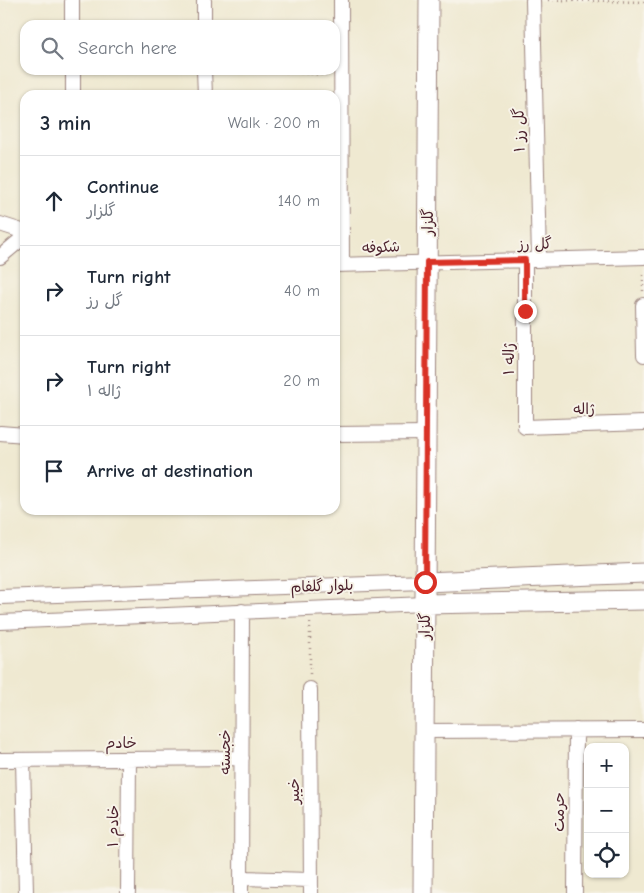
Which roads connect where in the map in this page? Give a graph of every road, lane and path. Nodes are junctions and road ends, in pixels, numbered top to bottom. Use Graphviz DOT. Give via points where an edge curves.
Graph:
graph roads {
  1 [pos="72,0"];
  2 [pos="204,0"];
  3 [pos="341,0"];
  4 [pos="429,0"];
  5 [pos="533,0"];
  6 [pos="543,0"];
  7 [pos="644,2"];
  8 [pos="72,20"];
  9 [pos="204,20"];
  10 [pos="73,75"];
  11 [pos="204,75"];
  12 [pos="328,75"];
  13 [pos="341,76"];
  14 [pos="73,90"];
  15 [pos="205,90"];
  16 [pos="340,170"];
  17 [pos="0,224"];
  18 [pos="20,230"];
  19 [pos="20,240"];
  20 [pos="0,257"];
  21 [pos="644,257"];
  22 [pos="532,260"];
  23 [pos="427,262"];
  24 [pos="340,265"];
  25 [pos="642,305"];
  26 [pos="644,355"];
  27 [pos="644,424"];
  28 [pos="525,427"];
  29 [pos="0,433"];
  30 [pos="426,433"];
  31 [pos="340,434"];
  32 [pos="20,435"];
  33 [pos="644,573"];
  34 [pos="425,582"];
  35 [pos="0,597"];
  36 [pos="644,600"];
  37 [pos="425,604"];
  38 [pos="310,608"];
  39 [pos="242,611"];
  40 [pos="0,622"];
  41 [pos="310,689"];
  42 [pos="576,730"];
  43 [pos="644,730"];
  44 [pos="424,731"];
  45 [pos="242,758"];
  46 [pos="129,759"];
  47 [pos="0,760"];
  48 [pos="23,760"];
  49 [pos="241,878"];
  50 [pos="310,886"];
  51 [pos="26,893"];
  52 [pos="128,893"];
  53 [pos="241,893"];
  54 [pos="423,893"];
  55 [pos="575,893"];
  1 -- 8 [label="street"];
  2 -- 9 [label="street"];
  3 -- 13 [label="street"];
  4 -- 23 [label="street, گلزار"];
  5 -- 22 [label="street, گل رز ۱"];
  6 -- 7 [label="path"];
  10 -- 14 [label="street"];
  11 -- 15 [label="street"];
  12 -- 13 [label="path"];
  13 -- 16 [label="street"];
  17 -- 18 [label="street"];
  19 -- 20 [label="street"];
  21 -- 22 [label="street, گل رز"];
  21 -- 25 [label="path"];
  22 -- 23 [label="street, گل رز"];
  22 -- 28 [label="street, ژاله ۱"];
  23 -- 24 [label="street, شکوفه"];
  23 -- 30 [label="street, گلزار"];
  25 -- 26 [label="street"];
  27 -- 28 [label="street, ژاله"];
  29 -- 32 [label="street"];
  30 -- 31 [label="street"];
  30 -- 34 [label="street, گلزار"];
  33 -- 34 [label="street, بلوار گلفام"];
  34 -- 35 [label="street, بلوار گلفام"];
  34 -- 37 [label="street, گلزار"];
  36 -- 37 [label="street, بلوار گلفام"];
  37 -- 38 [label="street, بلوار گلفام"];
  37 -- 44 [label="street, گلزار"];
  38 -- 39 [label="street, بلوار گلفام"];
  38 -- 41 [label="path"];
  39 -- 40 [label="street, بلوار گلفام"];
  39 -- 45 [label="street, خجسته"];
  41 -- 50 [label="street, خیبر"];
  42 -- 43 [label="street"];
  42 -- 44 [label="street"];
  42 -- 55 [label="street, حرمت"];
  44 -- 54 [label="street, گلزار"];
  45 -- 46 [label="street, خادم"];
  45 -- 49 [label="street, خجسته"];
  46 -- 48 [label="street, خادم"];
  46 -- 52 [label="street, ۱ خادم"];
  47 -- 48 [label="street, خادم"];
  48 -- 51 [label="street"];
  49 -- 50 [label="street"];
  49 -- 53 [label="street, خجسته"];
}
